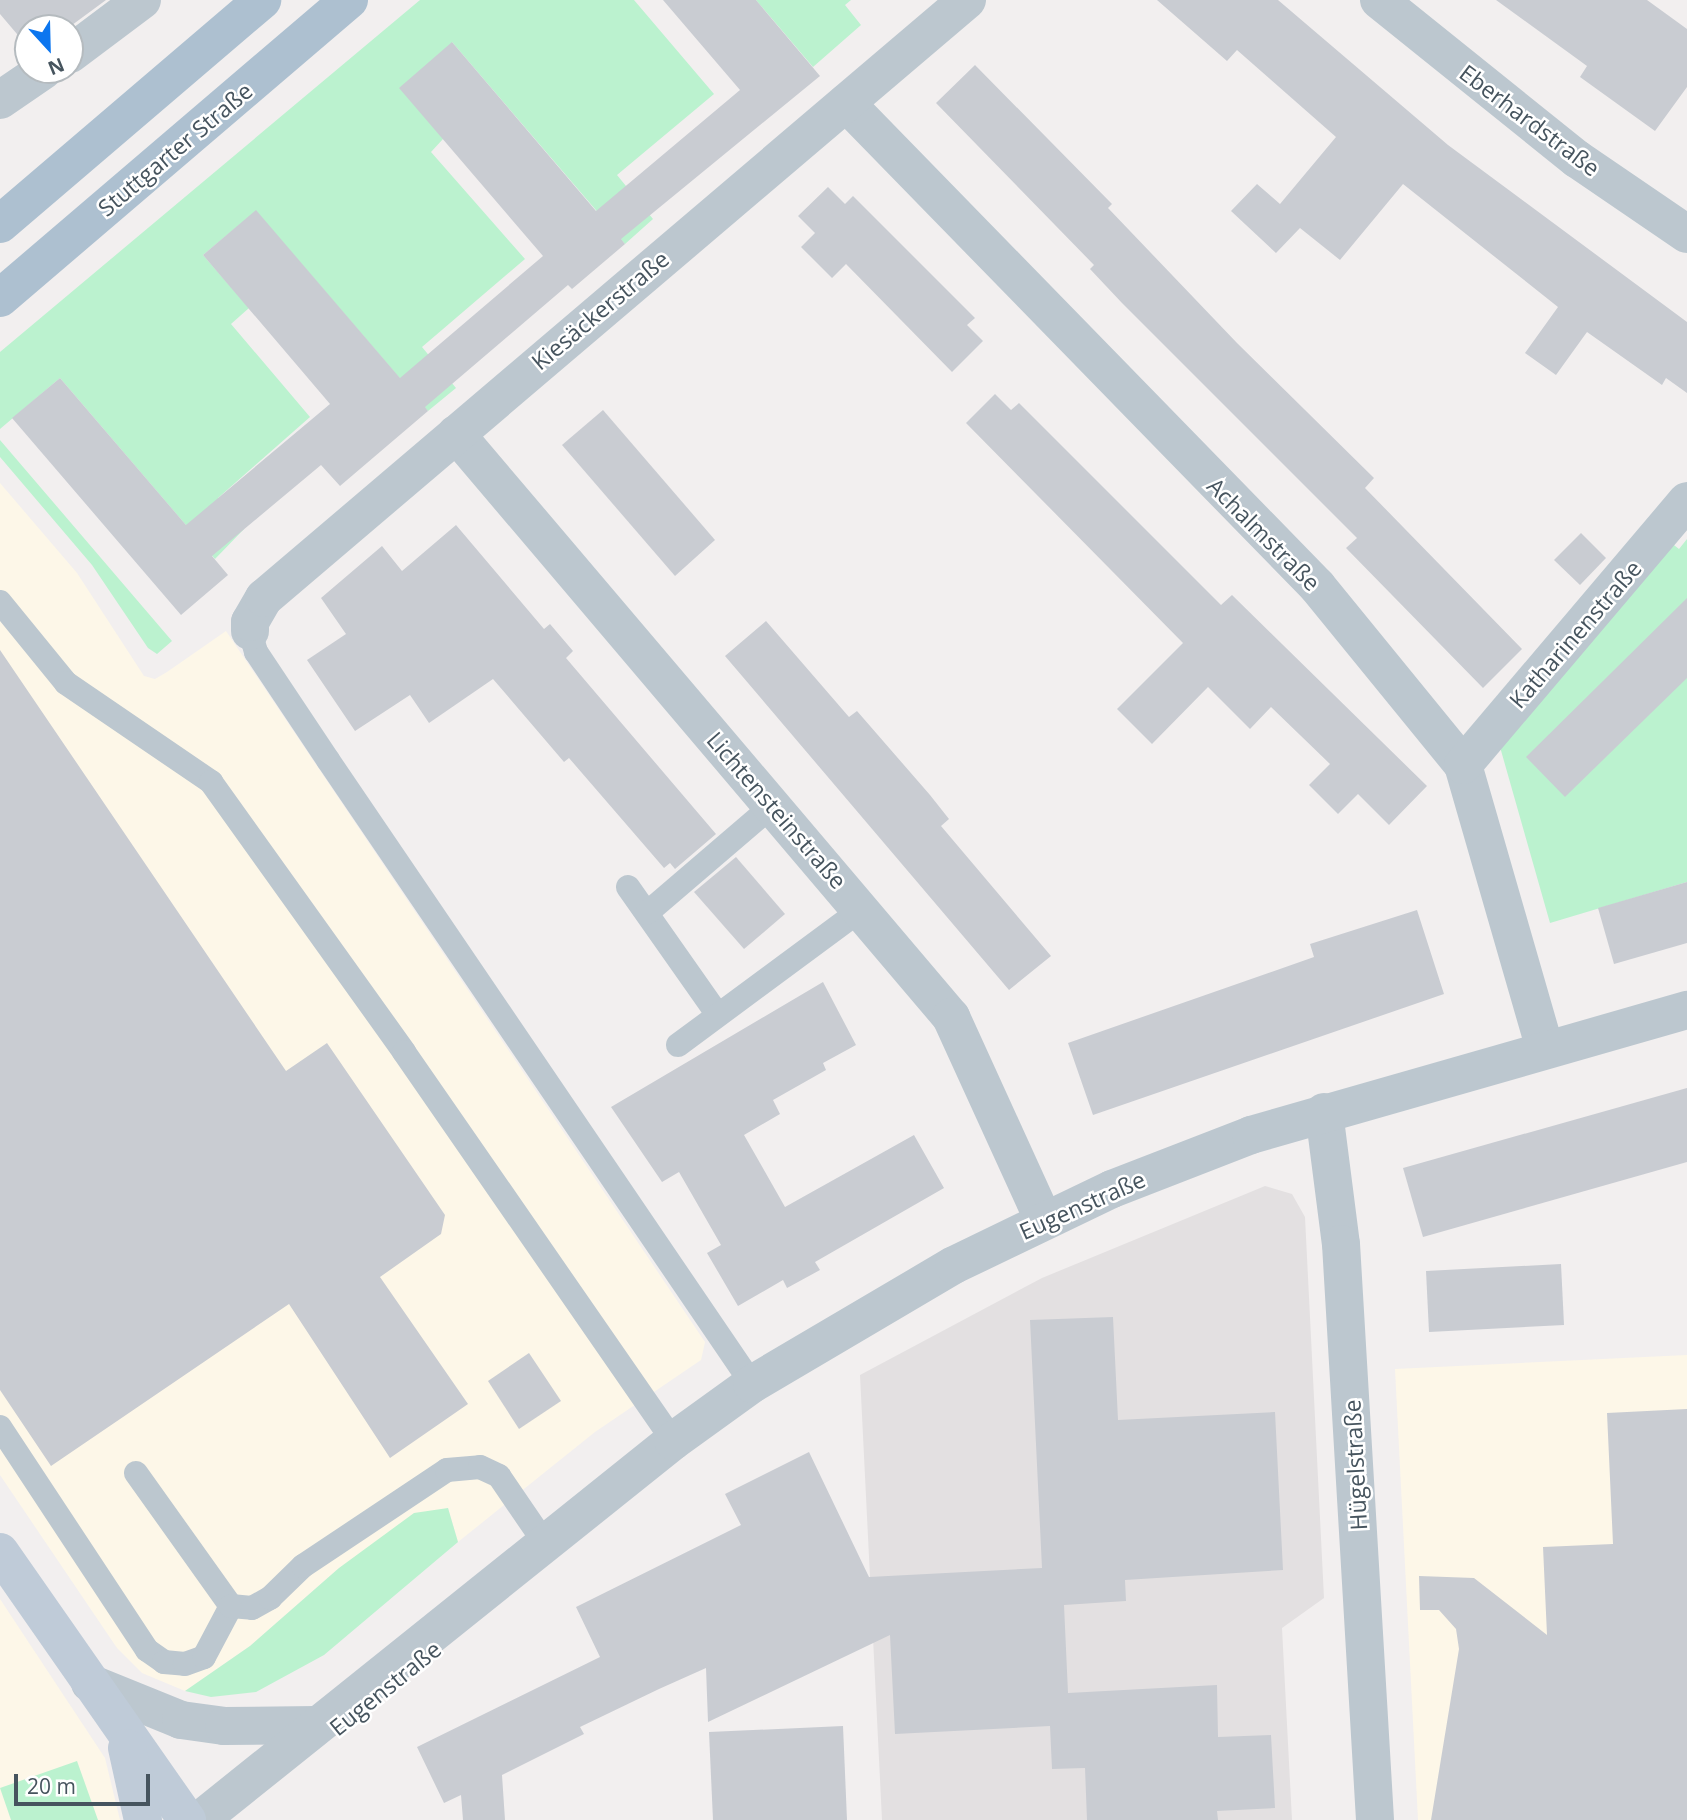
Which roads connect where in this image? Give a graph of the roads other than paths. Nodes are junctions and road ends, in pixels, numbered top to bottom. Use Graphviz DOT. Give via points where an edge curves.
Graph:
graph roads {
  1 [pos="142,0"];
  2 [pos="262,0"];
  3 [pos="349,0"];
  4 [pos="967,0"];
  5 [pos="1379,0"];
  6 [pos="84,44"];
  7 [pos="23,84"];
  8 [pos="0,100"];
  9 [pos="846,103"];
  10 [pos="0,224"];
  11 [pos="1687,234"];
  12 [pos="0,298"];
  13 [pos="456,434"];
  14 [pos="1687,501"];
  15 [pos="0,602"];
  16 [pos="250,631"];
  17 [pos="1463,765"];
  18 [pos="773,805"];
  19 [pos="628,887"];
  20 [pos="862,909"];
  21 [pos="647,914"];
  22 [pos="1687,1010"];
  23 [pos="718,1015"];
  24 [pos="678,1045"];
  25 [pos="1545,1049"];
  26 [pos="1324,1111"];
  27 [pos="1044,1221"];
  28 [pos="752,1384"];
  29 [pos="0,1427"];
  30 [pos="673,1441"];
  31 [pos="136,1473"];
  32 [pos="544,1542"];
  33 [pos="0,1552"];
  34 [pos="231,1606"];
  35 [pos="90,1683"];
  36 [pos="317,1725"];
  37 [pos="122,1729"];
  38 [pos="143,1820"];
  39 [pos="187,1820"];
  40 [pos="200,1820"];
  41 [pos="213,1820"];
  42 [pos="1375,1820"];
  1 -- 6 [label="street"];
  2 -- 10 [label="main road"];
  3 -- 12 [label="main road, Stuttgarter Straße"];
  4 -- 9 [label="street, Kiesäckerstraße"];
  5 -- 11 [label="street, Eberhardstraße" via="1577,159"];
  7 -- 8 [label="street"];
  9 -- 13 [label="street, Kiesäckerstraße"];
  9 -- 17 [label="street, Achalmstraße" via="1317,586"];
  13 -- 16 [label="street, Kiesäckerstraße" via="264,598 250,622"];
  13 -- 18 [label="street, Lichtensteinstraße"];
  14 -- 17 [label="street, Katharinenstraße"];
  15 -- 30 [label="lane" via="66,683 211,782"];
  16 -- 28 [label="lane" via="256,652"];
  17 -- 25 [label="street, Achalmstraße"];
  18 -- 20 [label="street, Lichtensteinstraße"];
  18 -- 21 [label="lane"];
  19 -- 21 [label="lane"];
  20 -- 23 [label="lane"];
  20 -- 27 [label="street, Lichtensteinstraße" via="951,1017"];
  21 -- 23 [label="lane"];
  22 -- 25 [label="street, Eugenstraße"];
  23 -- 24 [label="lane"];
  25 -- 26 [label="street, Eugenstraße"];
  26 -- 27 [label="street, Eugenstraße" via="1181,1162"];
  26 -- 42 [label="street, Hügelstraße" via="1341,1244"];
  27 -- 28 [label="street, Eugenstraße" via="954,1265"];
  28 -- 30 [label="street, Eugenstraße"];
  29 -- 34 [label="lane" via="148,1650 164,1662 185,1664 204,1657"];
  30 -- 32 [label="street, Eugenstraße"];
  31 -- 34 [label="lane"];
  32 -- 34 [label="lane" via="499,1476 480,1467 447,1470 303,1566 270,1598 252,1608"];
  32 -- 36 [label="street, Eugenstraße"];
  32 -- 41 [label="street, Eugenstraße" via="530,1570 229,1815"];
  33 -- 35 [label="main road"];
  35 -- 36 [label="street, Eugenstraße" via="181,1720 246,1726"];
  35 -- 37 [label="main road"];
  36 -- 40 [label="street, Eugenstraße"];
  37 -- 38 [label="main road"];
  37 -- 39 [label="main road"];
}
